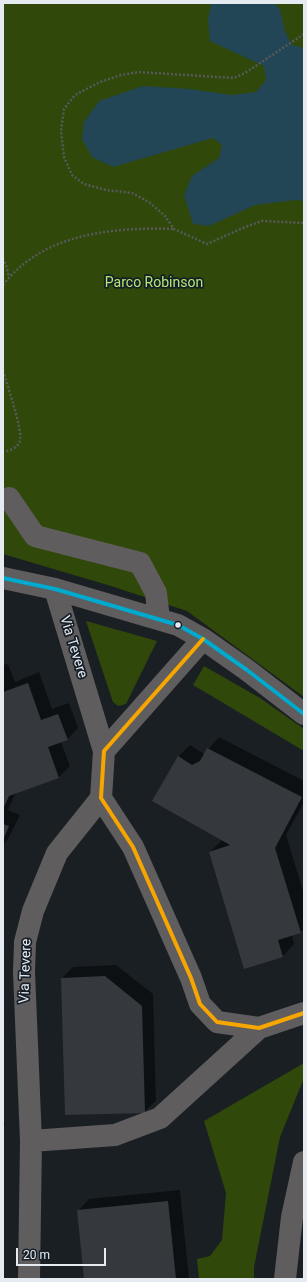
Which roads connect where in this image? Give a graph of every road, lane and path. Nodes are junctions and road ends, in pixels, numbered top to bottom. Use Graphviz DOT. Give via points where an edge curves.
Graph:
graph roads {
  1 [pos="304,34"];
  2 [pos="304,223"];
  3 [pos="174,230"];
  4 [pos="3,258"];
  5 [pos="9,277"];
  6 [pos="3,285"];
  7 [pos="3,371"];
  8 [pos="5,452"];
  9 [pos="10,498"];
  10 [pos="3,578"];
  11 [pos="55,589"];
  12 [pos="159,619"];
  13 [pos="203,639"];
  14 [pos="304,714"];
  15 [pos="104,751"];
  16 [pos="101,798"];
  17 [pos="304,1013"];
  18 [pos="259,1028"];
  19 [pos="31,1141"];
  20 [pos="304,1162"];
  21 [pos="29,1279"];
  22 [pos="285,1279"];
  1 -- 3 [label="path" via="234,78 139,72 100,82 76,95 64,109 61,131 64,157 72,175 84,184 132,194 149,202 165,216"];
  2 -- 3 [label="path" via="262,221 207,244"];
  3 -- 5 [label="path" via="115,231 74,238 39,254"];
  4 -- 5 [label="path"];
  5 -- 6 [label="path"];
  7 -- 8 [label="path" via="15,409 21,440 18,446"];
  9 -- 12 [label="street" via="35,536 140,563 156,594"];
  10 -- 11 [label="street"];
  11 -- 12 [label="street"];
  11 -- 15 [label="street, Via Tevere"];
  12 -- 13 [label="street" via="178,625"];
  13 -- 14 [label="street"];
  13 -- 15 [label="street"];
  15 -- 16 [label="street, Via Tevere"];
  16 -- 18 [label="street" via="133,847 200,1004 217,1022"];
  16 -- 19 [label="street, Via Tevere" via="57,853 33,912 25,942"];
  17 -- 18 [label="street"];
  18 -- 19 [label="street" via="160,1118 115,1135"];
  19 -- 21 [label="street, Via Tevere"];
  20 -- 22 [label="street" via="292,1217"];
}
